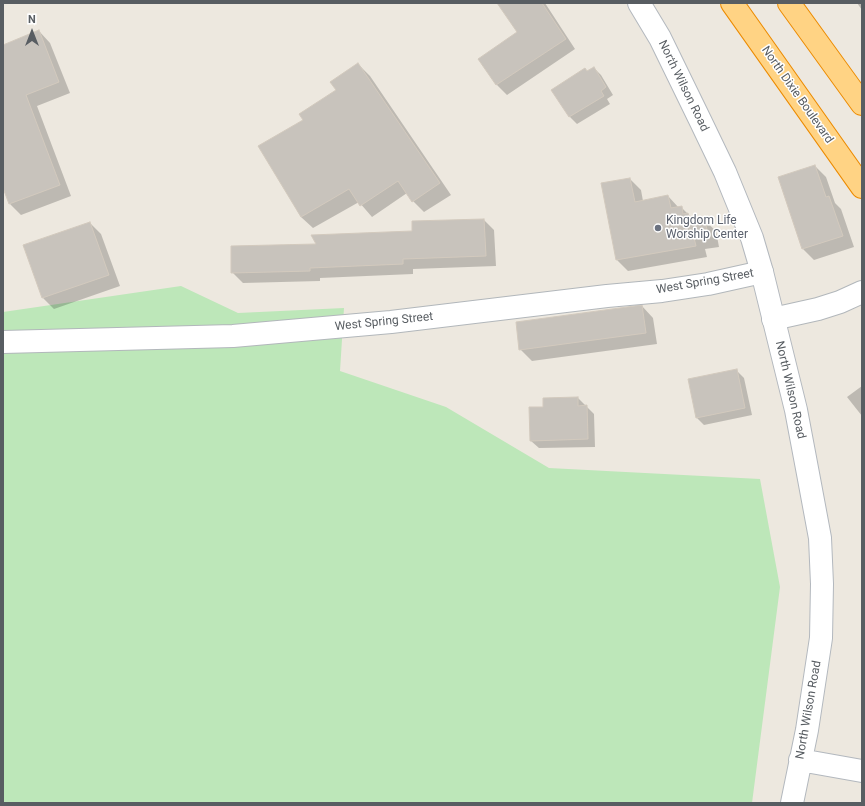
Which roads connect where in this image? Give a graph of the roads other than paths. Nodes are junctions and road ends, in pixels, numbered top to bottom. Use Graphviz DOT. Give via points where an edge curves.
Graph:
graph roads {
  1 [pos="639,3"];
  2 [pos="732,3"];
  3 [pos="789,3"];
  4 [pos="862,104"];
  5 [pos="862,187"];
  6 [pos="762,272"];
  7 [pos="862,292"];
  8 [pos="773,319"];
  9 [pos="3,342"];
  10 [pos="800,760"];
  11 [pos="862,771"];
  12 [pos="792,803"];
  1 -- 6 [label="street, North Wilson Road" via="660,38 725,172 752,238"];
  2 -- 5 [label="highway, North Dixie Boulevard"];
  3 -- 4 [label="highway"];
  6 -- 8 [label="street, North Wilson Road"];
  6 -- 9 [label="street, West Spring Street" via="662,291 391,322 233,336"];
  7 -- 8 [label="street" via="818,309"];
  8 -- 10 [label="street, North Wilson Road" via="796,410 820,538 821,638"];
  10 -- 11 [label="street"];
  10 -- 12 [label="street, North Wilson Road"];
}
